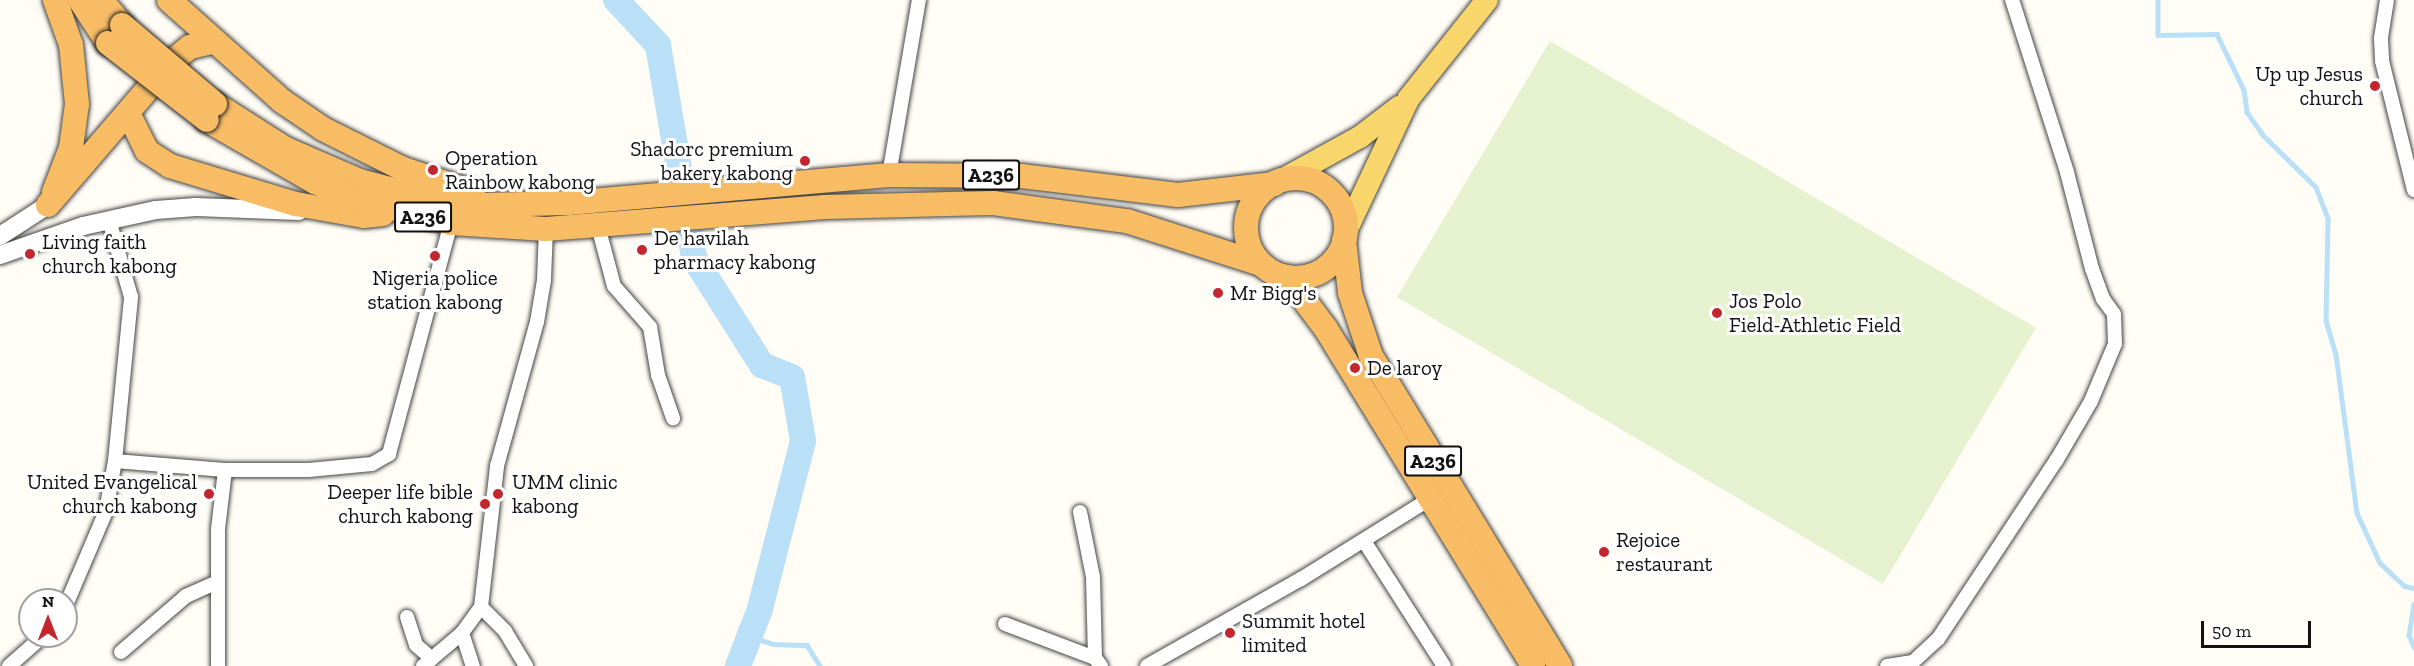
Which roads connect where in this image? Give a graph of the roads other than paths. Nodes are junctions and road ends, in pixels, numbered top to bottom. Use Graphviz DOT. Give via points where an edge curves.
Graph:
graph roads {
  1 [pos="55,0"];
  2 [pos="80,0"];
  3 [pos="101,0"];
  4 [pos="169,0"];
  5 [pos="919,0"];
  6 [pos="1487,0"];
  7 [pos="2012,0"];
  8 [pos="2388,0"];
  9 [pos="115,34"];
  10 [pos="212,42"];
  11 [pos="1409,98"];
  12 [pos="211,112"];
  13 [pos="129,115"];
  14 [pos="889,175"];
  15 [pos="1278,182"];
  16 [pos="2414,190"];
  17 [pos="568,203"];
  18 [pos="48,205"];
  19 [pos="403,212"];
  20 [pos="340,213"];
  21 [pos="109,219"];
  22 [pos="451,223"];
  23 [pos="598,225"];
  24 [pos="546,229"];
  25 [pos="0,236"];
  26 [pos="1345,236"];
  27 [pos="0,255"];
  28 [pos="1262,264"];
  29 [pos="1287,277"];
  30 [pos="673,418"];
  31 [pos="115,461"];
  32 [pos="225,470"];
  33 [pos="1431,498"];
  34 [pos="1080,512"];
  35 [pos="1364,541"];
  36 [pos="217,582"];
  37 [pos="73,588"];
  38 [pos="481,608"];
  39 [pos="407,617"];
  40 [pos="1005,624"];
  41 [pos="462,633"];
  42 [pos="29,648"];
  43 [pos="121,652"];
  44 [pos="1098,662"];
  45 [pos="428,663"];
  46 [pos="9,666"];
  47 [pos="218,666"];
  48 [pos="473,666"];
  49 [pos="526,666"];
  50 [pos="1147,666"];
  51 [pos="1444,666"];
  52 [pos="1533,666"];
  53 [pos="1560,666"];
  54 [pos="1887,666"];
  1 -- 18 [label="highway" via="71,45 77,104 71,148"];
  2 -- 9 [label="highway, A236"];
  3 -- 9 [label="highway, A236"];
  4 -- 10 [label="highway"];
  5 -- 14 [label="street"];
  6 -- 11 [label="main road"];
  7 -- 54 [label="street" via="2067,172 2092,269 2103,299 2114,314 2115,344 2091,401 2056,461 1938,639 1913,662"];
  8 -- 16 [label="street" via="2381,39 2382,61"];
  9 -- 12 [label="highway, A236, bridge"];
  10 -- 13 [label="highway" via="180,53"];
  10 -- 17 [label="highway" via="282,101 323,129 403,169 466,191"];
  11 -- 15 [label="main road" via="1360,137"];
  11 -- 26 [label="main road"];
  12 -- 17 [label="highway, A236" via="286,149 389,190 481,205"];
  12 -- 19 [label="highway, A236" via="315,182"];
  13 -- 18 [label="highway"];
  13 -- 20 [label="highway" via="147,151 170,166 246,191"];
  14 -- 15 [label="highway, A236" via="1021,176 1178,195"];
  14 -- 17 [label="highway, A236"];
  15 -- 26 [label="highway, A236" via="1303,179 1331,193 1343,211"];
  15 -- 28 [label="highway" via="1257,197 1248,215 1247,236"];
  18 -- 25 [label="street"];
  19 -- 20 [label="highway" via="364,216"];
  19 -- 22 [label="highway, A236"];
  20 -- 21 [label="street" via="196,207"];
  21 -- 27 [label="street"];
  21 -- 31 [label="street" via="131,297"];
  22 -- 24 [label="highway, A236"];
  22 -- 32 [label="street" via="389,454 362,465"];
  23 -- 24 [label="highway, A236"];
  23 -- 28 [label="highway, A236" via="944,202 1040,207 1136,224"];
  23 -- 30 [label="street" via="614,286 650,327 657,375"];
  24 -- 38 [label="street" via="537,322 497,466"];
  26 -- 29 [label="highway" via="1329,266 1309,275"];
  26 -- 53 [label="highway, A236" via="1350,293 1371,356"];
  28 -- 29 [label="highway, A236"];
  29 -- 33 [label="highway, A236" via="1326,329"];
  31 -- 32 [label="street"];
  31 -- 37 [label="street" via="106,512"];
  32 -- 36 [label="street"];
  33 -- 35 [label="street"];
  33 -- 52 [label="highway, A236"];
  34 -- 44 [label="street" via="1093,577"];
  35 -- 50 [label="street"];
  35 -- 51 [label="street"];
  36 -- 43 [label="street" via="186,596"];
  36 -- 47 [label="street"];
  38 -- 41 [label="street"];
  38 -- 49 [label="street" via="505,631"];
  39 -- 45 [label="street" via="416,645"];
  40 -- 44 [label="street"];
  41 -- 45 [label="street"];
  41 -- 48 [label="street"];
  42 -- 46 [label="street"];
}
